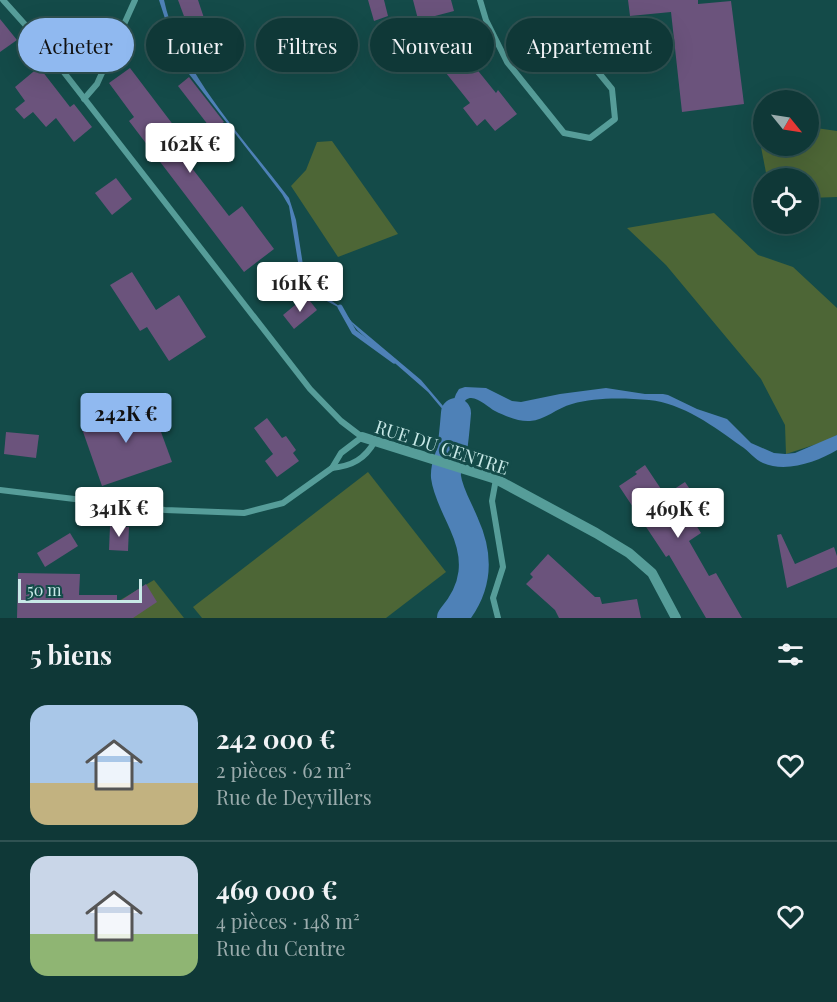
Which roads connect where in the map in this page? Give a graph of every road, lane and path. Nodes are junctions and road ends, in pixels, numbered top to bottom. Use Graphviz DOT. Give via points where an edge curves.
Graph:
graph roads {
  1 [pos="3,0"];
  2 [pos="135,0"];
  3 [pos="480,0"];
  4 [pos="19,18"];
  5 [pos="127,18"];
  6 [pos="506,60"];
  7 [pos="507,62"];
  8 [pos="63,72"];
  9 [pos="103,72"];
  10 [pos="84,99"];
  11 [pos="362,437"];
  12 [pos="375,441"];
  13 [pos="332,468"];
  14 [pos="496,479"];
  15 [pos="0,490"];
  16 [pos="498,618"];
  17 [pos="676,618"];
  1 -- 4 [label="street"];
  2 -- 5 [label="street"];
  3 -- 6 [label="street"];
  7 -- 7 [label="street" via="564,133 590,138 615,119 612,89 558,23"];
  8 -- 10 [label="street"];
  9 -- 10 [label="street"];
  10 -- 11 [label="street" via="304,381 341,421"];
  11 -- 12 [label="street, RUE DU CENTRE"];
  11 -- 13 [label="street" via="341,453"];
  12 -- 13 [label="street" via="361,459"];
  12 -- 14 [label="street, RUE DU CENTRE"];
  13 -- 15 [label="street" via="283,502 244,513 165,510"];
  14 -- 16 [label="street" via="492,501 503,567 493,598"];
  14 -- 17 [label="street, RUE DU CENTRE" via="629,553 652,573"];
}
